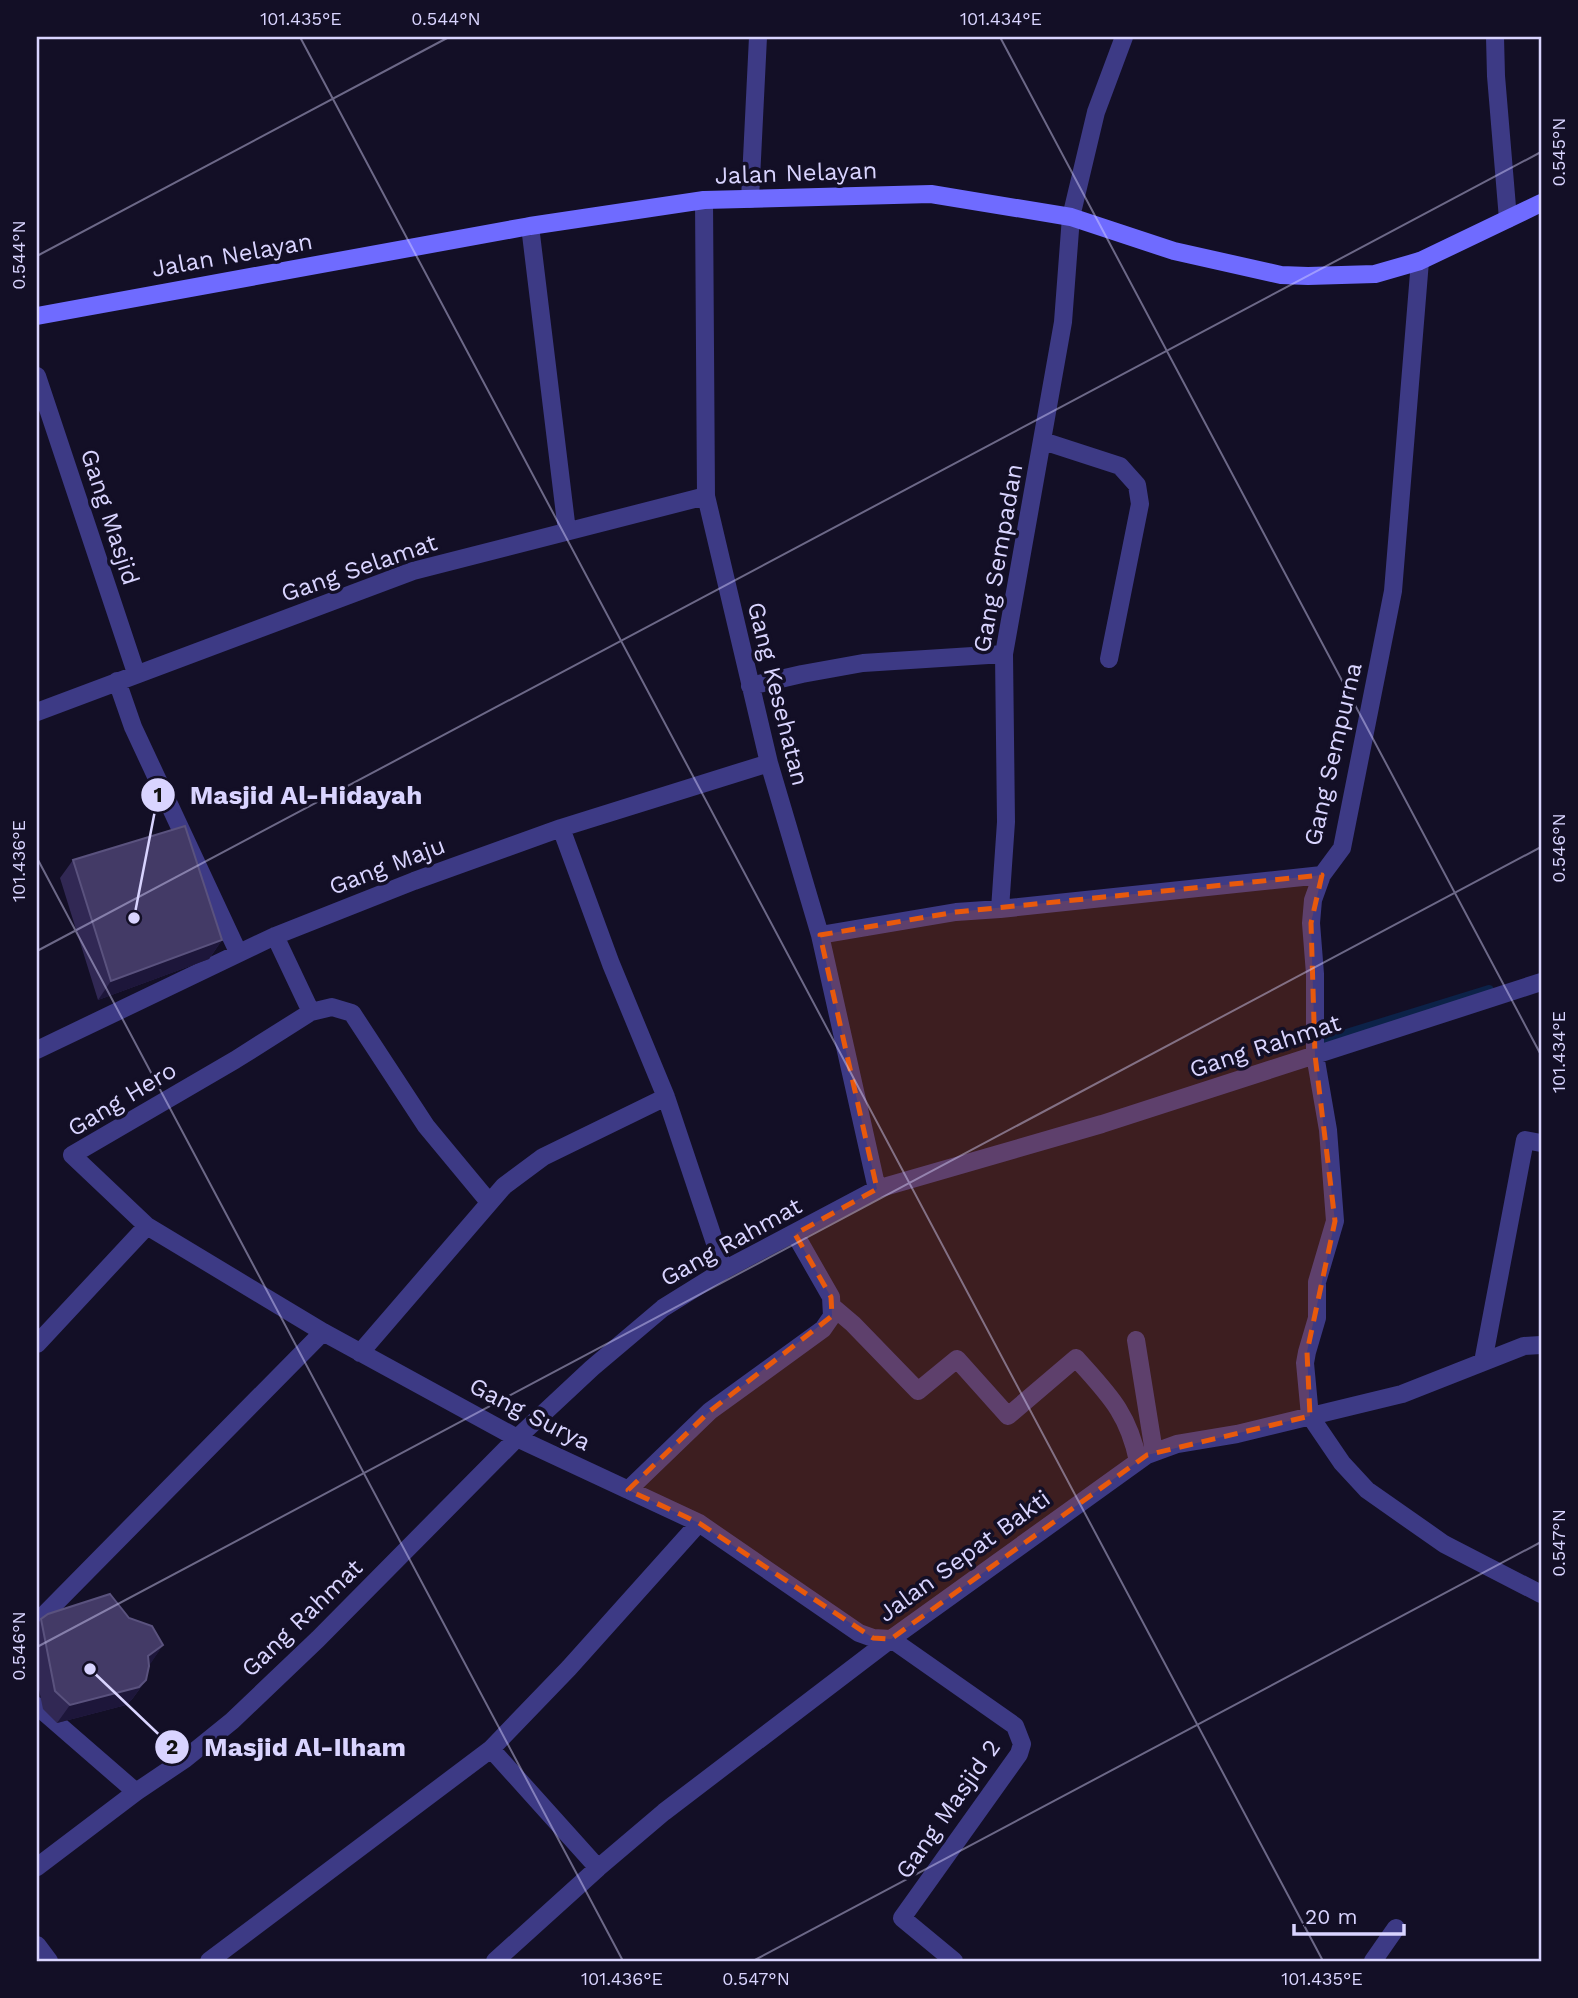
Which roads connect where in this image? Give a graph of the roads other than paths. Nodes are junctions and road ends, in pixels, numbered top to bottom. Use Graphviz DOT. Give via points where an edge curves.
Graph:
graph roads {
  1 [pos="758,37"];
  2 [pos="1124,37"];
  3 [pos="1495,37"];
  4 [pos="750,199"];
  5 [pos="704,200"];
  6 [pos="1541,202"];
  7 [pos="1071,217"];
  8 [pos="1508,219"];
  9 [pos="530,226"];
  10 [pos="1420,261"];
  11 [pos="37,316"];
  12 [pos="37,376"];
  13 [pos="1043,441"];
  14 [pos="706,496"];
  15 [pos="567,531"];
  16 [pos="1004,654"];
  17 [pos="1109,659"];
  18 [pos="136,673"];
  19 [pos="117,681"];
  20 [pos="750,687"];
  21 [pos="37,712"];
  22 [pos="769,763"];
  23 [pos="561,828"];
  24 [pos="1322,875"];
  25 [pos="1000,909"];
  26 [pos="820,935"];
  27 [pos="275,936"];
  28 [pos="238,952"];
  29 [pos="1541,982"];
  30 [pos="311,1012"];
  31 [pos="37,1050"];
  32 [pos="1315,1055"];
  33 [pos="666,1097"];
  34 [pos="1541,1143"];
  35 [pos="877,1189"];
  36 [pos="489,1202"];
  37 [pos="147,1226"];
  38 [pos="794,1234"];
  39 [pos="724,1270"];
  40 [pos="833,1307"];
  41 [pos="323,1332"];
  42 [pos="1136,1340"];
  43 [pos="37,1344"];
  44 [pos="1541,1345"];
  45 [pos="360,1353"];
  46 [pos="1483,1362"];
  47 [pos="1310,1416"];
  48 [pos="517,1438"];
  49 [pos="1154,1452"];
  50 [pos="1138,1461"];
  51 [pos="628,1490"];
  52 [pos="699,1523"];
  53 [pos="1541,1594"];
  54 [pos="37,1622"];
  55 [pos="891,1639"];
  56 [pos="37,1706"];
  57 [pos="491,1749"];
  58 [pos="136,1792"];
  59 [pos="37,1867"];
  60 [pos="598,1868"];
  61 [pos="1396,1928"];
  62 [pos="37,1945"];
  63 [pos="49,1961"];
  64 [pos="209,1961"];
  65 [pos="495,1961"];
  66 [pos="954,1961"];
  67 [pos="1373,1961"];
  1 -- 4 [label="street"];
  2 -- 7 [label="street, Gang Sempadan" via="1096,112"];
  3 -- 8 [label="street"];
  4 -- 5 [label="main road, Jalan Nelayan"];
  4 -- 7 [label="main road, Jalan Nelayan" via="931,194"];
  5 -- 9 [label="main road, Jalan Nelayan"];
  5 -- 14 [label="street, Gang Kesehatan"];
  6 -- 8 [label="main road, Jalan Nelayan"];
  7 -- 10 [label="main road, Jalan Nelayan" via="1174,251 1281,275 1375,274"];
  7 -- 13 [label="street, Gang Sempadan" via="1063,322"];
  8 -- 10 [label="main road, Jalan Nelayan"];
  9 -- 11 [label="main road, Jalan Nelayan"];
  9 -- 15 [label="street"];
  10 -- 24 [label="street, Gang Sempurna" via="1393,591 1342,848"];
  12 -- 18 [label="street, Gang Masjid"];
  13 -- 16 [label="street, Gang Sempadan"];
  13 -- 17 [label="street" via="1120,466 1137,485 1140,504"];
  14 -- 15 [label="street, Gang Selamat"];
  14 -- 20 [label="street, Gang Kesehatan"];
  15 -- 18 [label="street, Gang Selamat" via="413,571"];
  16 -- 20 [label="street" via="863,663"];
  16 -- 25 [label="street, Gang Sempadan" via="1006,821"];
  18 -- 19 [label="street, Gang Selamat"];
  19 -- 21 [label="street, Gang Selamat"];
  19 -- 28 [label="street" via="133,727"];
  20 -- 22 [label="street, Gang Kesehatan"];
  22 -- 23 [label="street, Gang Maju"];
  22 -- 26 [label="street, Gang Kesehatan"];
  23 -- 27 [label="street, Gang Maju"];
  23 -- 33 [label="street"];
  24 -- 25 [label="street"];
  24 -- 32 [label="street, Gang Sempurna" via="1311,923"];
  25 -- 26 [label="street"];
  26 -- 35 [label="street, Gang Kesehatan"];
  27 -- 28 [label="street, Gang Maju"];
  27 -- 30 [label="street"];
  28 -- 31 [label="street, Gang Maju"];
  29 -- 32 [label="street, Gang Rahmat"];
  30 -- 36 [label="street" via="332,1007 352,1013 426,1126"];
  30 -- 37 [label="street, Gang Hero" via="72,1156"];
  32 -- 35 [label="street, Gang Rahmat" via="1102,1124"];
  32 -- 47 [label="street, Gang Sempurna" via="1328,1130 1335,1221 1317,1282 1317,1318 1305,1363"];
  33 -- 36 [label="street" via="544,1157 503,1186"];
  33 -- 39 [label="street"];
  34 -- 46 [label="street" via="1525,1140"];
  35 -- 38 [label="street, Gang Rahmat"];
  36 -- 45 [label="street"];
  37 -- 41 [label="street, Gang Surya"];
  37 -- 43 [label="street"];
  38 -- 39 [label="street, Gang Rahmat"];
  38 -- 40 [label="street"];
  39 -- 48 [label="street, Gang Rahmat" via="663,1308"];
  40 -- 50 [label="street" via="918,1391 957,1359 1008,1416 1076,1358 1119,1407 1133,1436"];
  40 -- 51 [label="street" via="823,1329 710,1411"];
  41 -- 45 [label="street, Gang Surya"];
  41 -- 54 [label="street"];
  42 -- 49 [label="street"];
  44 -- 46 [label="street, Jalan Sepat Bakti" via="1524,1346"];
  45 -- 48 [label="street, Gang Surya"];
  46 -- 47 [label="street, Jalan Sepat Bakti" via="1402,1394"];
  47 -- 49 [label="street, Jalan Sepat Bakti"];
  47 -- 53 [label="street" via="1367,1490 1444,1544"];
  48 -- 51 [label="street, Gang Surya"];
  48 -- 58 [label="street, Gang Rahmat" via="232,1721"];
  49 -- 50 [label="street, Jalan Sepat Bakti"];
  50 -- 55 [label="street, Jalan Sepat Bakti"];
  51 -- 52 [label="street, Gang Surya"];
  52 -- 55 [label="street, Gang Surya" via="859,1633"];
  52 -- 57 [label="street"];
  55 -- 60 [label="street, Jalan Sepat Bakti"];
  55 -- 66 [label="street, Gang Masjid 2" via="1007,1719 1022,1744 902,1918"];
  56 -- 58 [label="street"];
  57 -- 60 [label="street"];
  57 -- 64 [label="street"];
  58 -- 59 [label="street, Gang Rahmat"];
  60 -- 65 [label="street, Jalan Sepat Bakti"];
  61 -- 67 [label="street"];
  62 -- 63 [label="street"];
}
